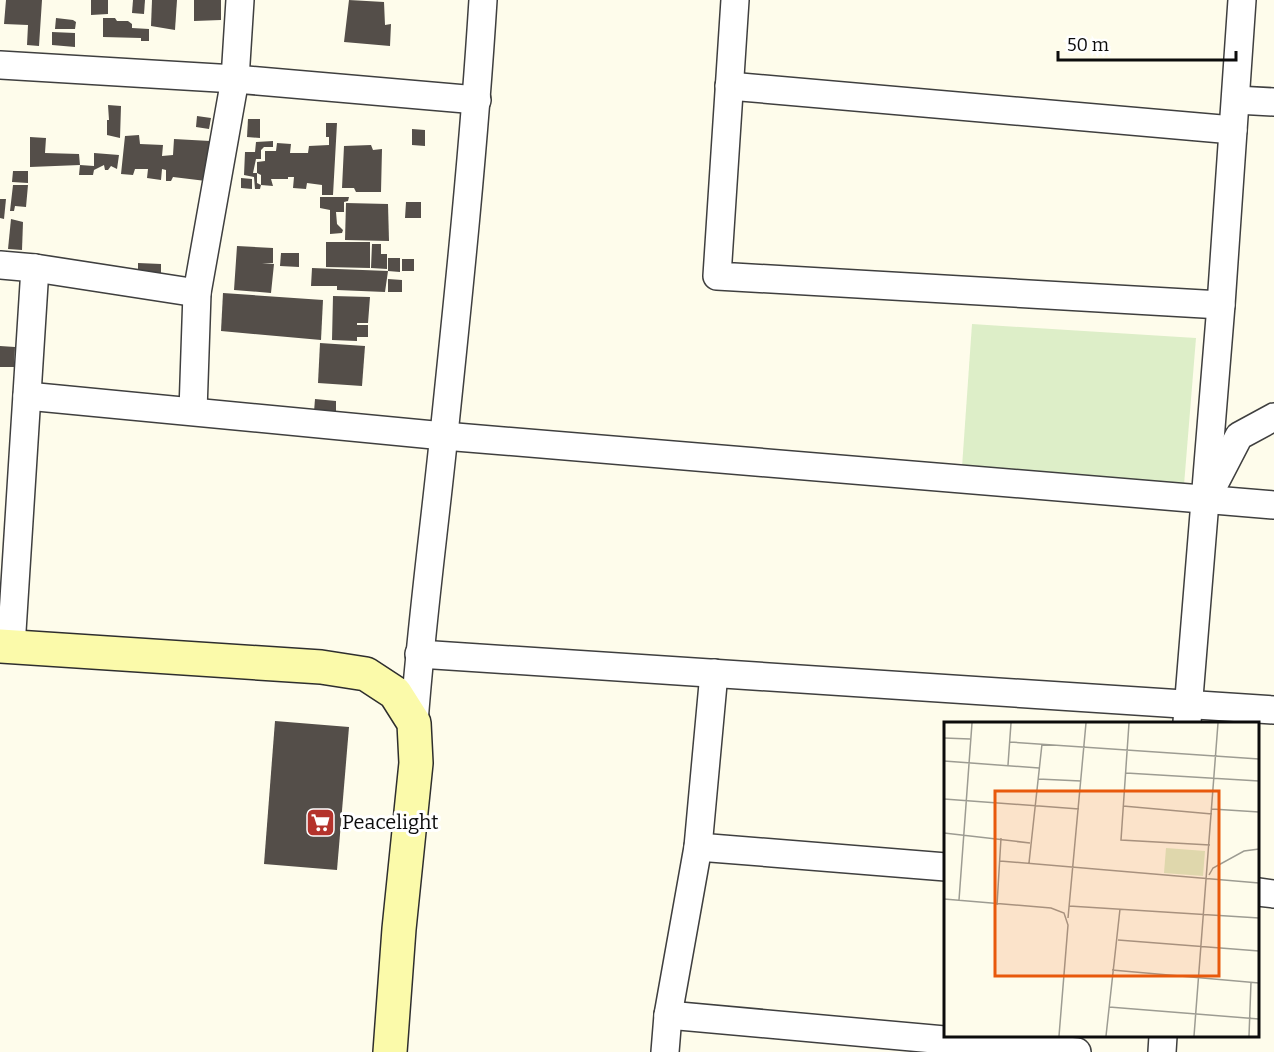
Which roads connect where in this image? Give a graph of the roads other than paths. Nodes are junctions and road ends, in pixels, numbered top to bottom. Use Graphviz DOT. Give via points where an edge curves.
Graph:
graph roads {
  1 [pos="240,0"];
  2 [pos="483,0"];
  3 [pos="735,0"];
  4 [pos="1242,0"];
  5 [pos="0,65"];
  6 [pos="235,80"];
  7 [pos="729,86"];
  8 [pos="477,100"];
  9 [pos="1236,100"];
  10 [pos="1274,102"];
  11 [pos="1233,130"];
  12 [pos="0,265"];
  13 [pos="35,268"];
  14 [pos="197,293"];
  15 [pos="1221,305"];
  16 [pos="27,396"];
  17 [pos="193,411"];
  18 [pos="1274,417"];
  19 [pos="444,436"];
  20 [pos="1206,499"];
  21 [pos="1274,505"];
  22 [pos="5,646"];
  23 [pos="419,654"];
  24 [pos="714,673"];
  25 [pos="1274,710"];
  26 [pos="1188,714"];
  27 [pos="414,723"];
  28 [pos="698,847"];
  29 [pos="944,867"];
  30 [pos="1259,892"];
  31 [pos="1274,894"];
  32 [pos="668,1015"];
  33 [pos="1163,1037"];
  34 [pos="390,1052"];
  35 [pos="665,1052"];
  36 [pos="1077,1052"];
  37 [pos="1162,1052"];
  1 -- 6 [label="street"];
  2 -- 8 [label="street"];
  3 -- 7 [label="street"];
  4 -- 9 [label="street"];
  5 -- 6 [label="street"];
  6 -- 8 [label="street"];
  6 -- 14 [label="street"];
  7 -- 11 [label="street"];
  7 -- 15 [label="street" via="717,276"];
  8 -- 19 [label="street"];
  9 -- 10 [label="street"];
  9 -- 11 [label="street"];
  11 -- 15 [label="street"];
  12 -- 13 [label="street"];
  13 -- 14 [label="street"];
  13 -- 16 [label="street"];
  14 -- 17 [label="street"];
  15 -- 20 [label="street"];
  16 -- 17 [label="street"];
  16 -- 22 [label="street"];
  17 -- 19 [label="street"];
  18 -- 20 [label="street" via="1239,436"];
  19 -- 20 [label="street"];
  19 -- 23 [label="street"];
  20 -- 21 [label="street"];
  20 -- 26 [label="street"];
  22 -- 27 [label="street" via="321,667 366,674 395,693"];
  23 -- 24 [label="street"];
  23 -- 27 [label="street"];
  24 -- 26 [label="street"];
  24 -- 28 [label="street"];
  25 -- 26 [label="street"];
  27 -- 34 [label="street" via="416,763"];
  28 -- 29 [label="street"];
  28 -- 32 [label="street"];
  30 -- 31 [label="street"];
  32 -- 35 [label="street"];
  32 -- 36 [label="street"];
  33 -- 37 [label="street"];
}
